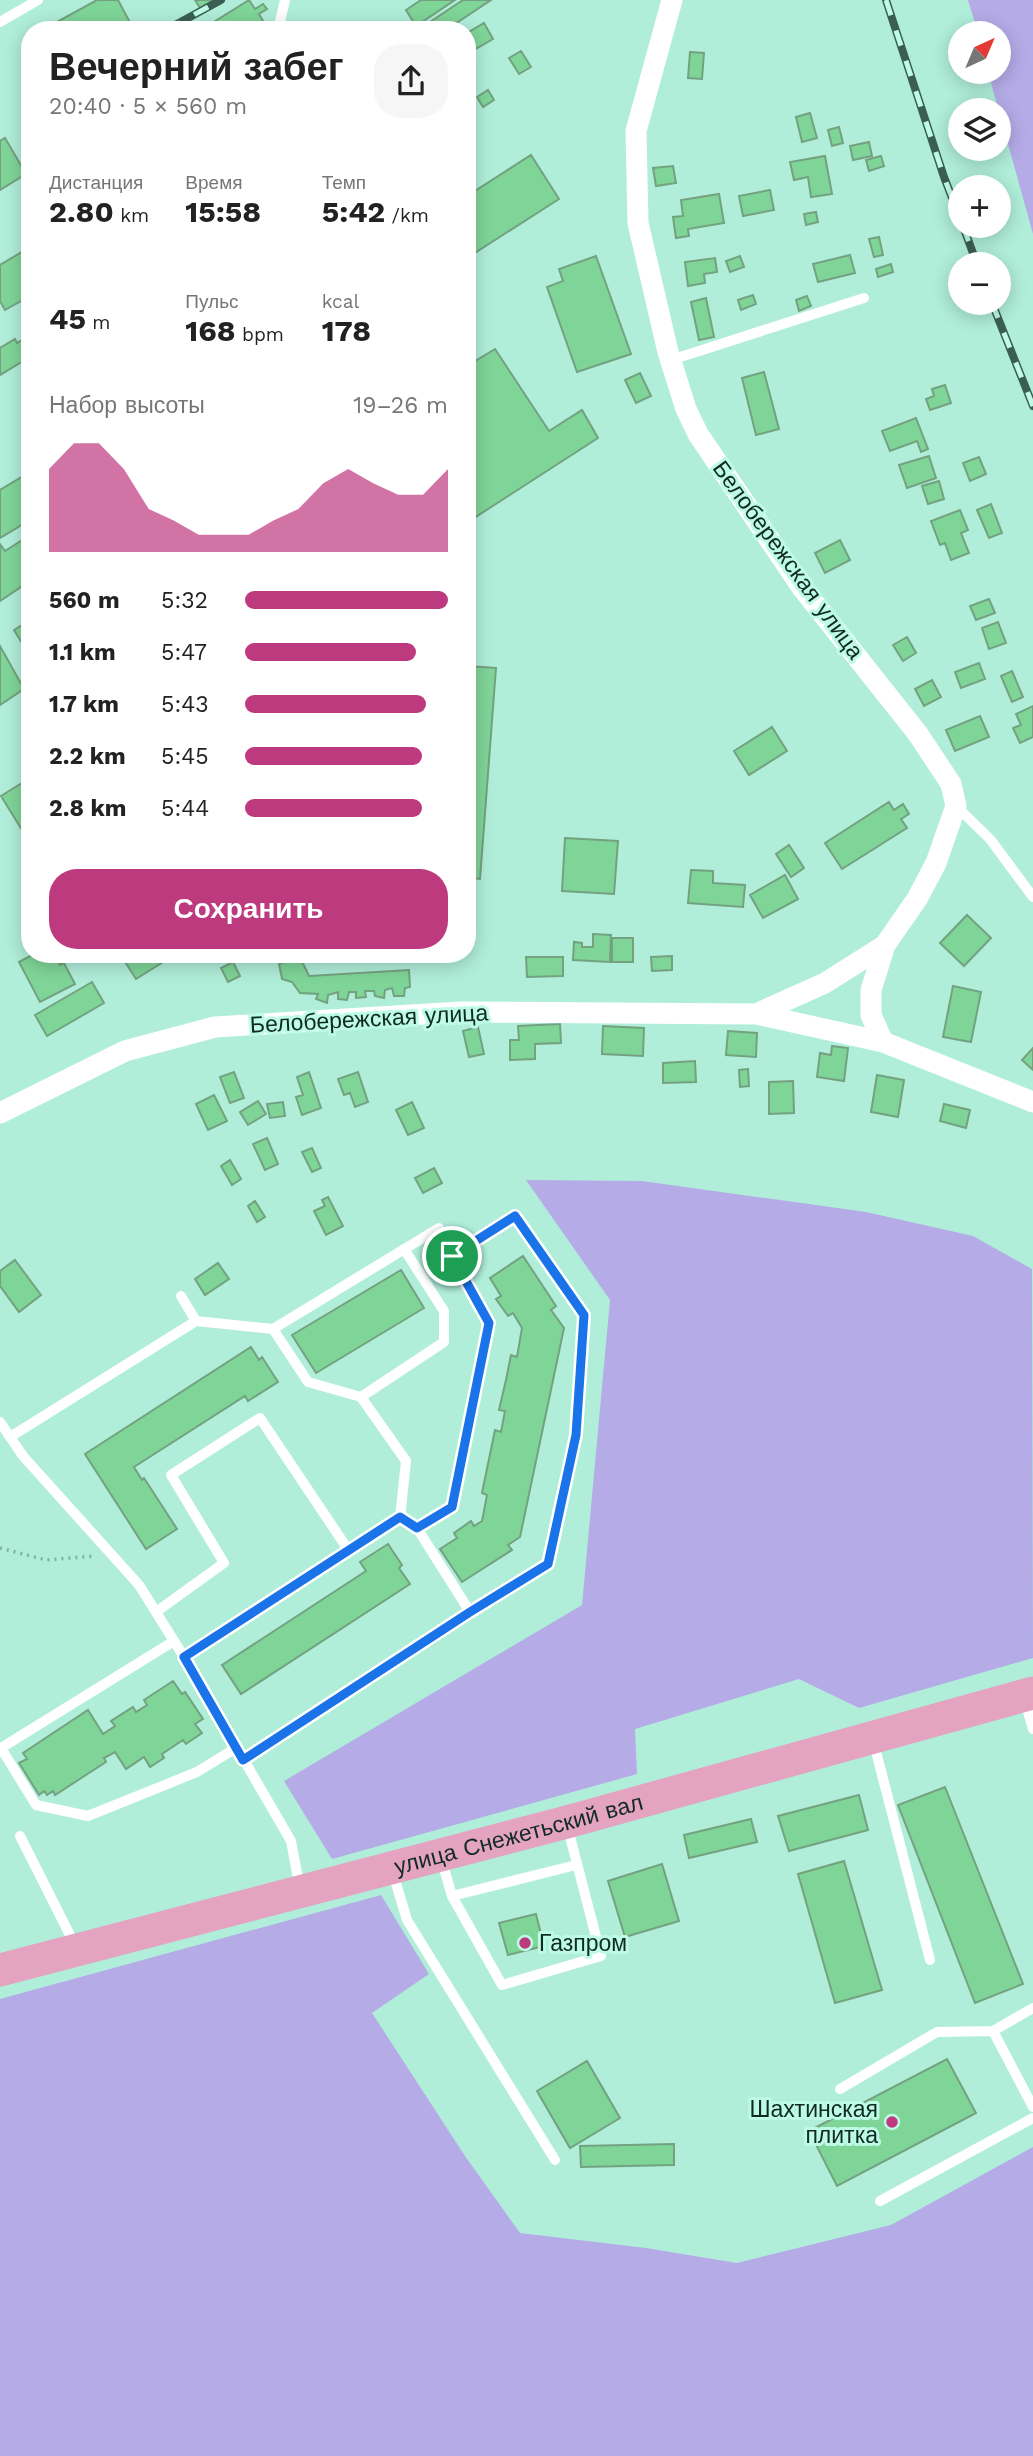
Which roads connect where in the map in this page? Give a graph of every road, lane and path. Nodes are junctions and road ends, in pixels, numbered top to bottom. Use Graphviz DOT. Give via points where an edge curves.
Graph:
graph roads {
  1 [pos="38,0"];
  2 [pos="285,0"];
  3 [pos="672,0"];
  4 [pos="280,21"];
  5 [pos="0,22"];
  6 [pos="864,298"];
  7 [pos="671,360"];
  8 [pos="956,806"];
  9 [pos="1033,897"];
  10 [pos="885,945"];
  11 [pos="756,1014"];
  12 [pos="883,1042"];
  13 [pos="1033,1102"];
  14 [pos="0,1113"];
  15 [pos="439,1228"];
  16 [pos="404,1249"];
  17 [pos="181,1296"];
  18 [pos="196,1321"];
  19 [pos="273,1329"];
  20 [pos="361,1397"];
  21 [pos="0,1422"];
  22 [pos="10,1437"];
  23 [pos="400,1517"];
  24 [pos="417,1528"];
  25 [pos="0,1548"];
  26 [pos="349,1551"];
  27 [pos="112,1555"];
  28 [pos="156,1612"];
  29 [pos="470,1612"];
  30 [pos="174,1641"];
  31 [pos="184,1657"];
  32 [pos="1028,1694"];
  33 [pos="1033,1728"];
  34 [pos="872,1737"];
  35 [pos="1,1748"];
  36 [pos="236,1748"];
  37 [pos="243,1760"];
  38 [pos="566,1822"];
  39 [pos="20,1836"];
  40 [pos="440,1855"];
  41 [pos="576,1865"];
  42 [pos="391,1867"];
  43 [pos="301,1891"];
  44 [pos="452,1896"];
  45 [pos="77,1950"];
  46 [pos="930,1960"];
  47 [pos="0,1970"];
  48 [pos="1033,2008"];
  49 [pos="993,2031"];
  50 [pos="839,2089"];
  51 [pos="1033,2107"];
  52 [pos="1033,2118"];
  53 [pos="555,2160"];
  54 [pos="880,2201"];
  1 -- 5 [label="lane"];
  2 -- 4 [label="lane"];
  3 -- 7 [label="street, Белобережская улица" via="636,131 638,223"];
  6 -- 7 [label="lane"];
  7 -- 8 [label="street, Белобережская улица" via="698,434 803,589 918,734 951,784"];
  8 -- 9 [label="lane" via="990,839"];
  8 -- 10 [label="street, Белобережская улица" via="936,863"];
  10 -- 11 [label="street, Белобережская улица" via="825,983"];
  10 -- 12 [label="street" via="871,990 871,1016"];
  11 -- 12 [label="street, Белобережская улица"];
  11 -- 14 [label="street, Белобережская улица" via="461,1012 215,1027 125,1051"];
  12 -- 13 [label="street, Белобережская улица"];
  15 -- 16 [label="lane"];
  16 -- 19 [label="lane"];
  16 -- 20 [label="lane" via="444,1311 444,1342"];
  17 -- 18 [label="lane"];
  18 -- 19 [label="lane"];
  18 -- 22 [label="lane"];
  19 -- 20 [label="lane" via="308,1382"];
  20 -- 23 [label="lane" via="406,1461"];
  21 -- 22 [label="lane"];
  22 -- 27 [label="lane"];
  23 -- 24 [label="lane"];
  23 -- 26 [label="lane"];
  24 -- 29 [label="lane"];
  24 -- 29 [label="lane" via="452,1507 489,1323 452,1256 515,1216 584,1315 576,1435 548,1564"];
  25 -- 27 [label="path" via="46,1560"];
  26 -- 28 [label="lane" via="260,1418 171,1475 224,1563"];
  26 -- 31 [label="lane"];
  27 -- 28 [label="lane"];
  28 -- 30 [label="lane"];
  29 -- 37 [label="lane"];
  30 -- 31 [label="lane"];
  30 -- 35 [label="lane"];
  31 -- 36 [label="lane"];
  32 -- 33 [label="lane"];
  32 -- 34 [label="main road, улица Снежетьский вал"];
  34 -- 38 [label="main road, улица Снежетьский вал"];
  34 -- 46 [label="lane"];
  35 -- 36 [label="lane" via="36,1805 88,1816 197,1772"];
  36 -- 37 [label="lane"];
  37 -- 43 [label="lane" via="291,1841"];
  38 -- 40 [label="main road, улица Снежетьский вал"];
  38 -- 41 [label="lane"];
  39 -- 45 [label="lane"];
  40 -- 42 [label="main road, улица Снежетьский вал"];
  40 -- 44 [label="lane"];
  41 -- 44 [label="lane"];
  41 -- 44 [label="lane" via="601,1956 502,1985"];
  42 -- 43 [label="main road, улица Снежетьский вал"];
  42 -- 53 [label="lane" via="407,1920"];
  43 -- 45 [label="main road, улица Снежетьский вал"];
  45 -- 47 [label="main road, улица Снежетьский вал"];
  48 -- 49 [label="lane"];
  49 -- 50 [label="lane" via="937,2032"];
  49 -- 51 [label="lane"];
  52 -- 54 [label="lane"];
}
